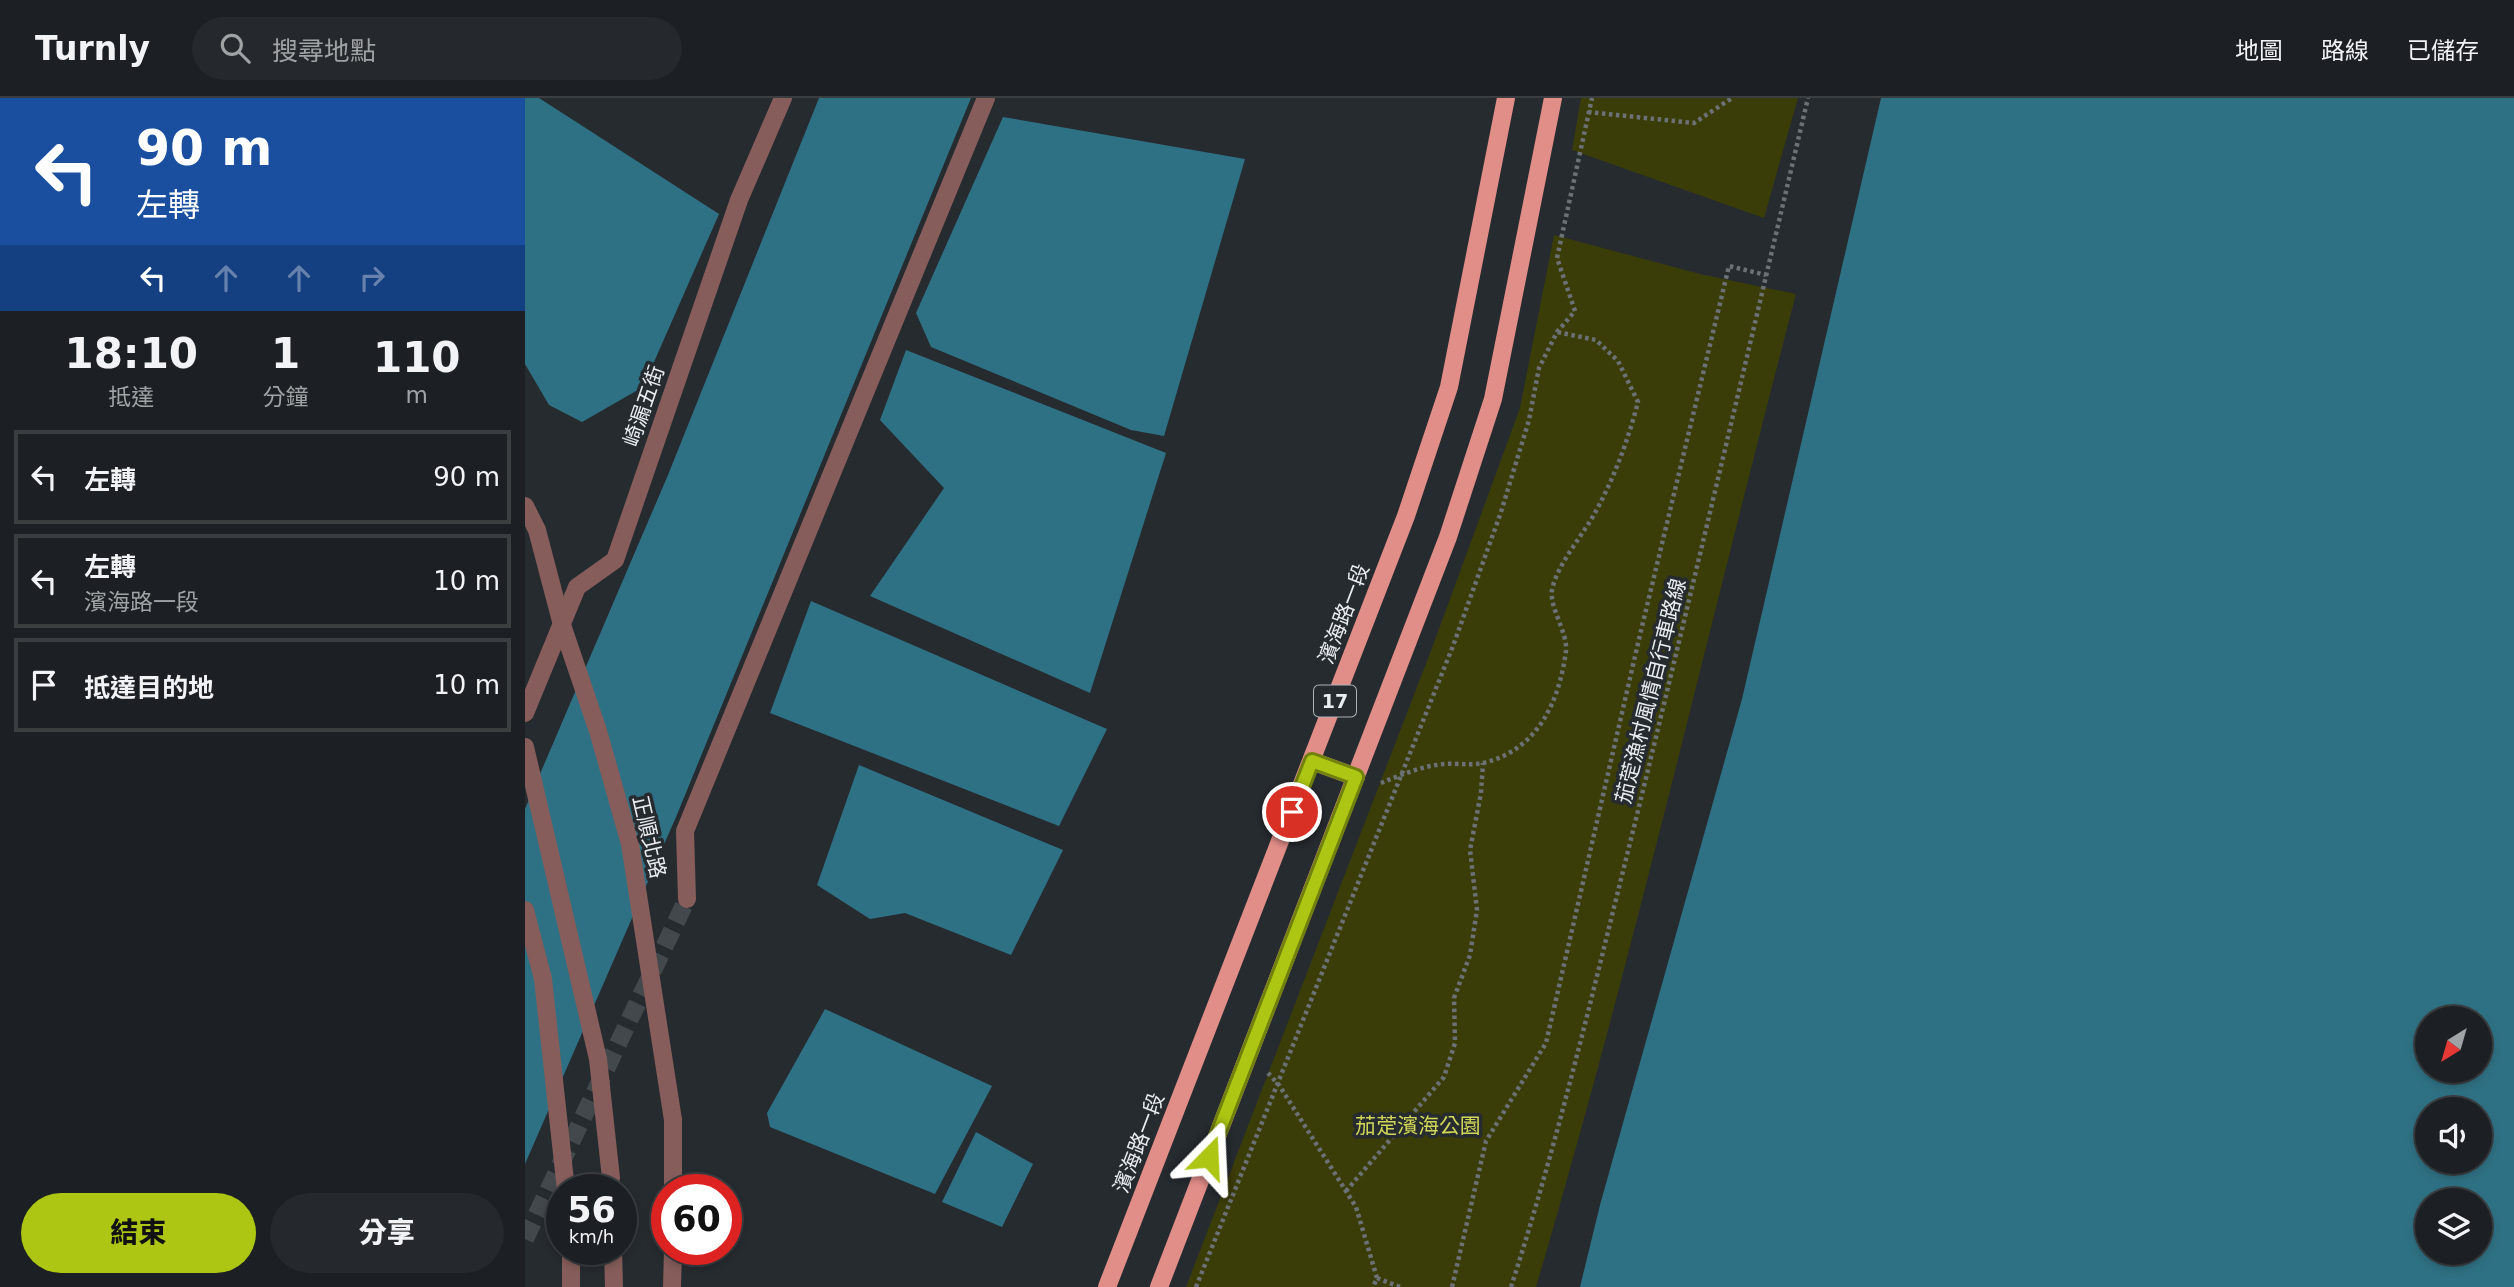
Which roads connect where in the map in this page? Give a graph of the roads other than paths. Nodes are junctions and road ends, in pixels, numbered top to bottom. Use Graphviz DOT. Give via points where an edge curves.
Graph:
graph roads {
  1 [pos="783,98"];
  2 [pos="986,98"];
  3 [pos="1506,98"];
  4 [pos="1553,98"];
  5 [pos="525,506"];
  6 [pos="562,625"];
  7 [pos="525,713"];
  8 [pos="525,747"];
  9 [pos="1312,761"];
  10 [pos="1356,777"];
  11 [pos="687,899"];
  12 [pos="525,910"];
  13 [pos="564,1174"];
  14 [pos="610,1174"];
  15 [pos="673,1174"];
  16 [pos="571,1265"];
  17 [pos="613,1265"];
  18 [pos="673,1265"];
  19 [pos="571,1287"];
  20 [pos="614,1287"];
  21 [pos="672,1287"];
  22 [pos="1107,1287"];
  23 [pos="1159,1287"];
  1 -- 6 [label="street, 崎漏五街" via="740,200 615,560 577,587"];
  2 -- 11 [label="street" via="685,831"];
  3 -- 9 [label="main road, 濱海路一段 / 17" via="1449,387 1406,516"];
  4 -- 10 [label="main road, 17" via="1493,399 1448,537"];
  5 -- 6 [label="street, 正順北路" via="537,530"];
  6 -- 7 [label="street, 崎漏五街"];
  6 -- 15 [label="street, 正順北路, bridge" via="631,844 673,1120"];
  8 -- 14 [label="street, bridge" via="598,1059"];
  9 -- 10 [label="main road"];
  9 -- 22 [label="main road, 濱海路一段 / 17"];
  10 -- 23 [label="main road, 17"];
  12 -- 13 [label="street, bridge" via="543,979"];
  16 -- 19 [label="street"];
  17 -- 20 [label="street"];
  18 -- 21 [label="street"];
}
